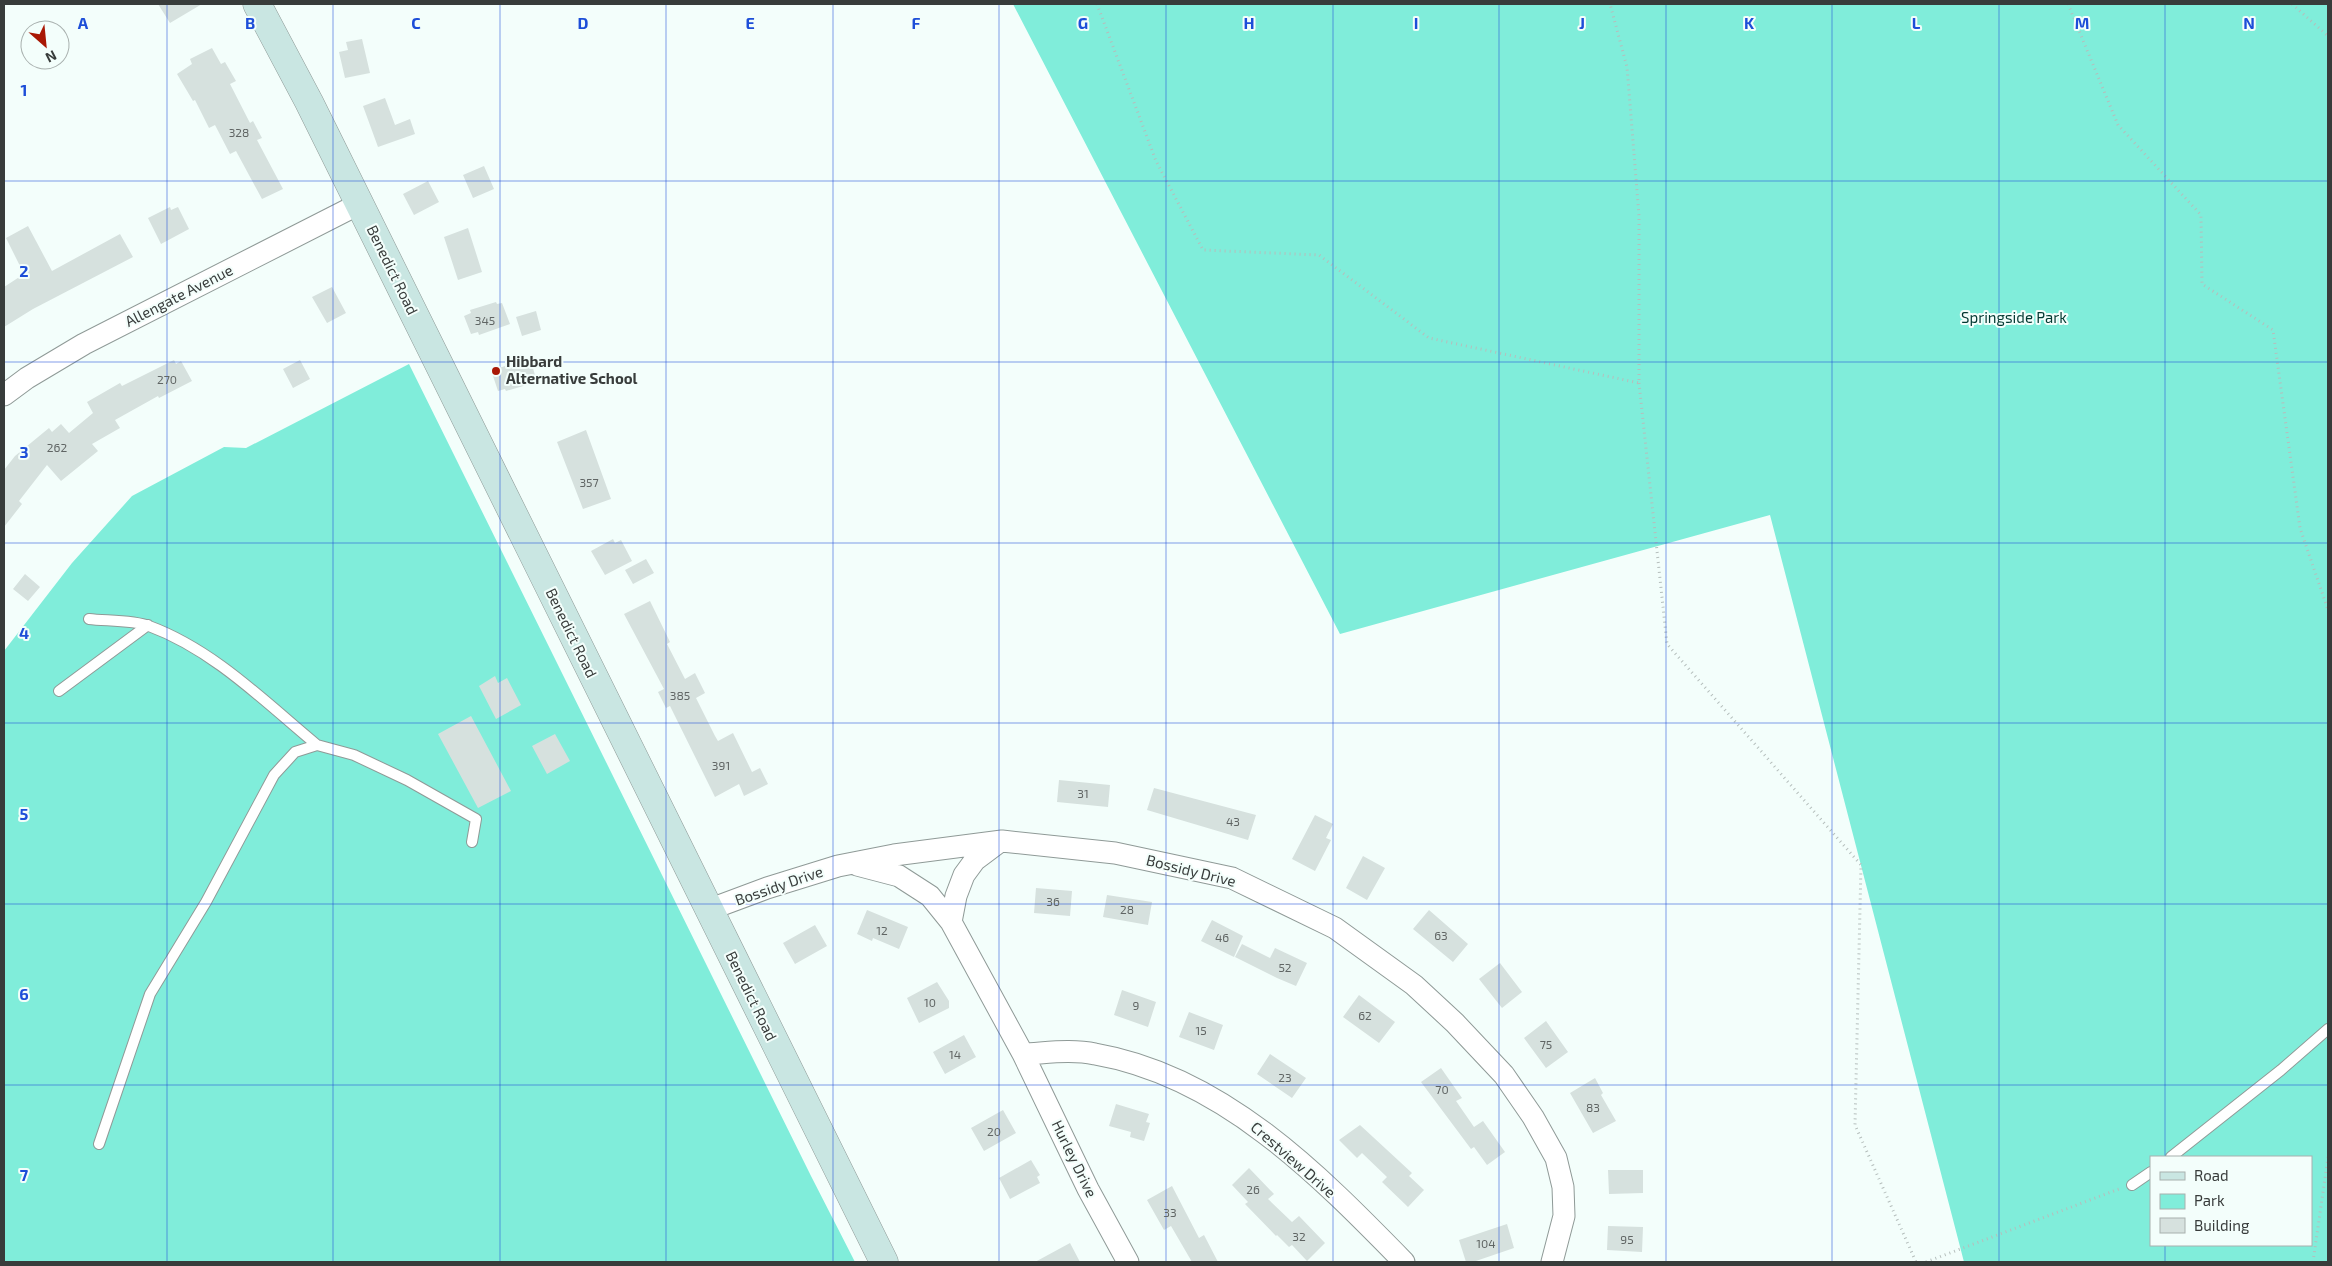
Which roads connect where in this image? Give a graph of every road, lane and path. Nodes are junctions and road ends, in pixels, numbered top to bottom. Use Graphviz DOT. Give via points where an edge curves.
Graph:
graph roads {
  1 [pos="257,4"];
  2 [pos="1097,4"];
  3 [pos="1610,4"];
  4 [pos="2068,4"];
  5 [pos="2292,4"];
  6 [pos="2328,36"];
  7 [pos="359,204"];
  8 [pos="1639,383"];
  9 [pos="4,395"];
  10 [pos="2328,610"];
  11 [pos="89,619"];
  12 [pos="148,625"];
  13 [pos="58,691"];
  14 [pos="317,745"];
  15 [pos="1002,841"];
  16 [pos="472,842"];
  17 [pos="852,863"];
  18 [pos="708,910"];
  19 [pos="951,922"];
  20 [pos="2328,1030"];
  21 [pos="1023,1054"];
  22 [pos="98,1144"];
  23 [pos="2172,1156"];
  24 [pos="2328,1157"];
  25 [pos="2150,1173"];
  26 [pos="2132,1185"];
  27 [pos="884,1262"];
  28 [pos="1128,1262"];
  29 [pos="1404,1262"];
  30 [pos="1552,1262"];
  31 [pos="1916,1262"];
  32 [pos="1926,1262"];
  33 [pos="2313,1262"];
  1 -- 7 [label="street, Benedict Road"];
  2 -- 8 [label="path" via="1156,161 1204,250 1318,255 1429,338"];
  3 -- 8 [label="path" via="1627,67 1639,216"];
  4 -- 10 [label="path" via="2118,125 2201,215 2202,284 2273,330 2300,528"];
  5 -- 6 [label="path"];
  7 -- 9 [label="street, Allengate Avenue" via="84,344"];
  7 -- 18 [label="street, Benedict Road"];
  8 -- 31 [label="path" via="1667,644 1861,865 1856,1125"];
  11 -- 12 [label="lane"];
  12 -- 13 [label="lane"];
  12 -- 14 [label="lane" via="189,645 234,676"];
  14 -- 16 [label="lane" via="354,755 476,819"];
  14 -- 22 [label="lane" via="295,752 274,775 206,902 150,994"];
  15 -- 17 [label="street, Bossidy Drive"];
  15 -- 19 [label="street" via="975,860 964,875"];
  15 -- 30 [label="street, Bossidy Drive" via="1115,853 1232,878 1335,928 1414,985 1504,1075 1556,1158 1563,1187 1564,1216"];
  17 -- 18 [label="street, Bossidy Drive" via="767,888"];
  17 -- 19 [label="street" via="899,876 930,896"];
  18 -- 27 [label="street, Benedict Road"];
  19 -- 21 [label="street"];
  20 -- 23 [label="lane"];
  21 -- 28 [label="street, Hurley Drive" via="1088,1189"];
  21 -- 29 [label="street, Crestview Drive" via="1094,1053 1160,1072 1231,1108 1286,1149"];
  24 -- 33 [label="path"];
  25 -- 26 [label="lane"];
  26 -- 32 [label="path"];
}
